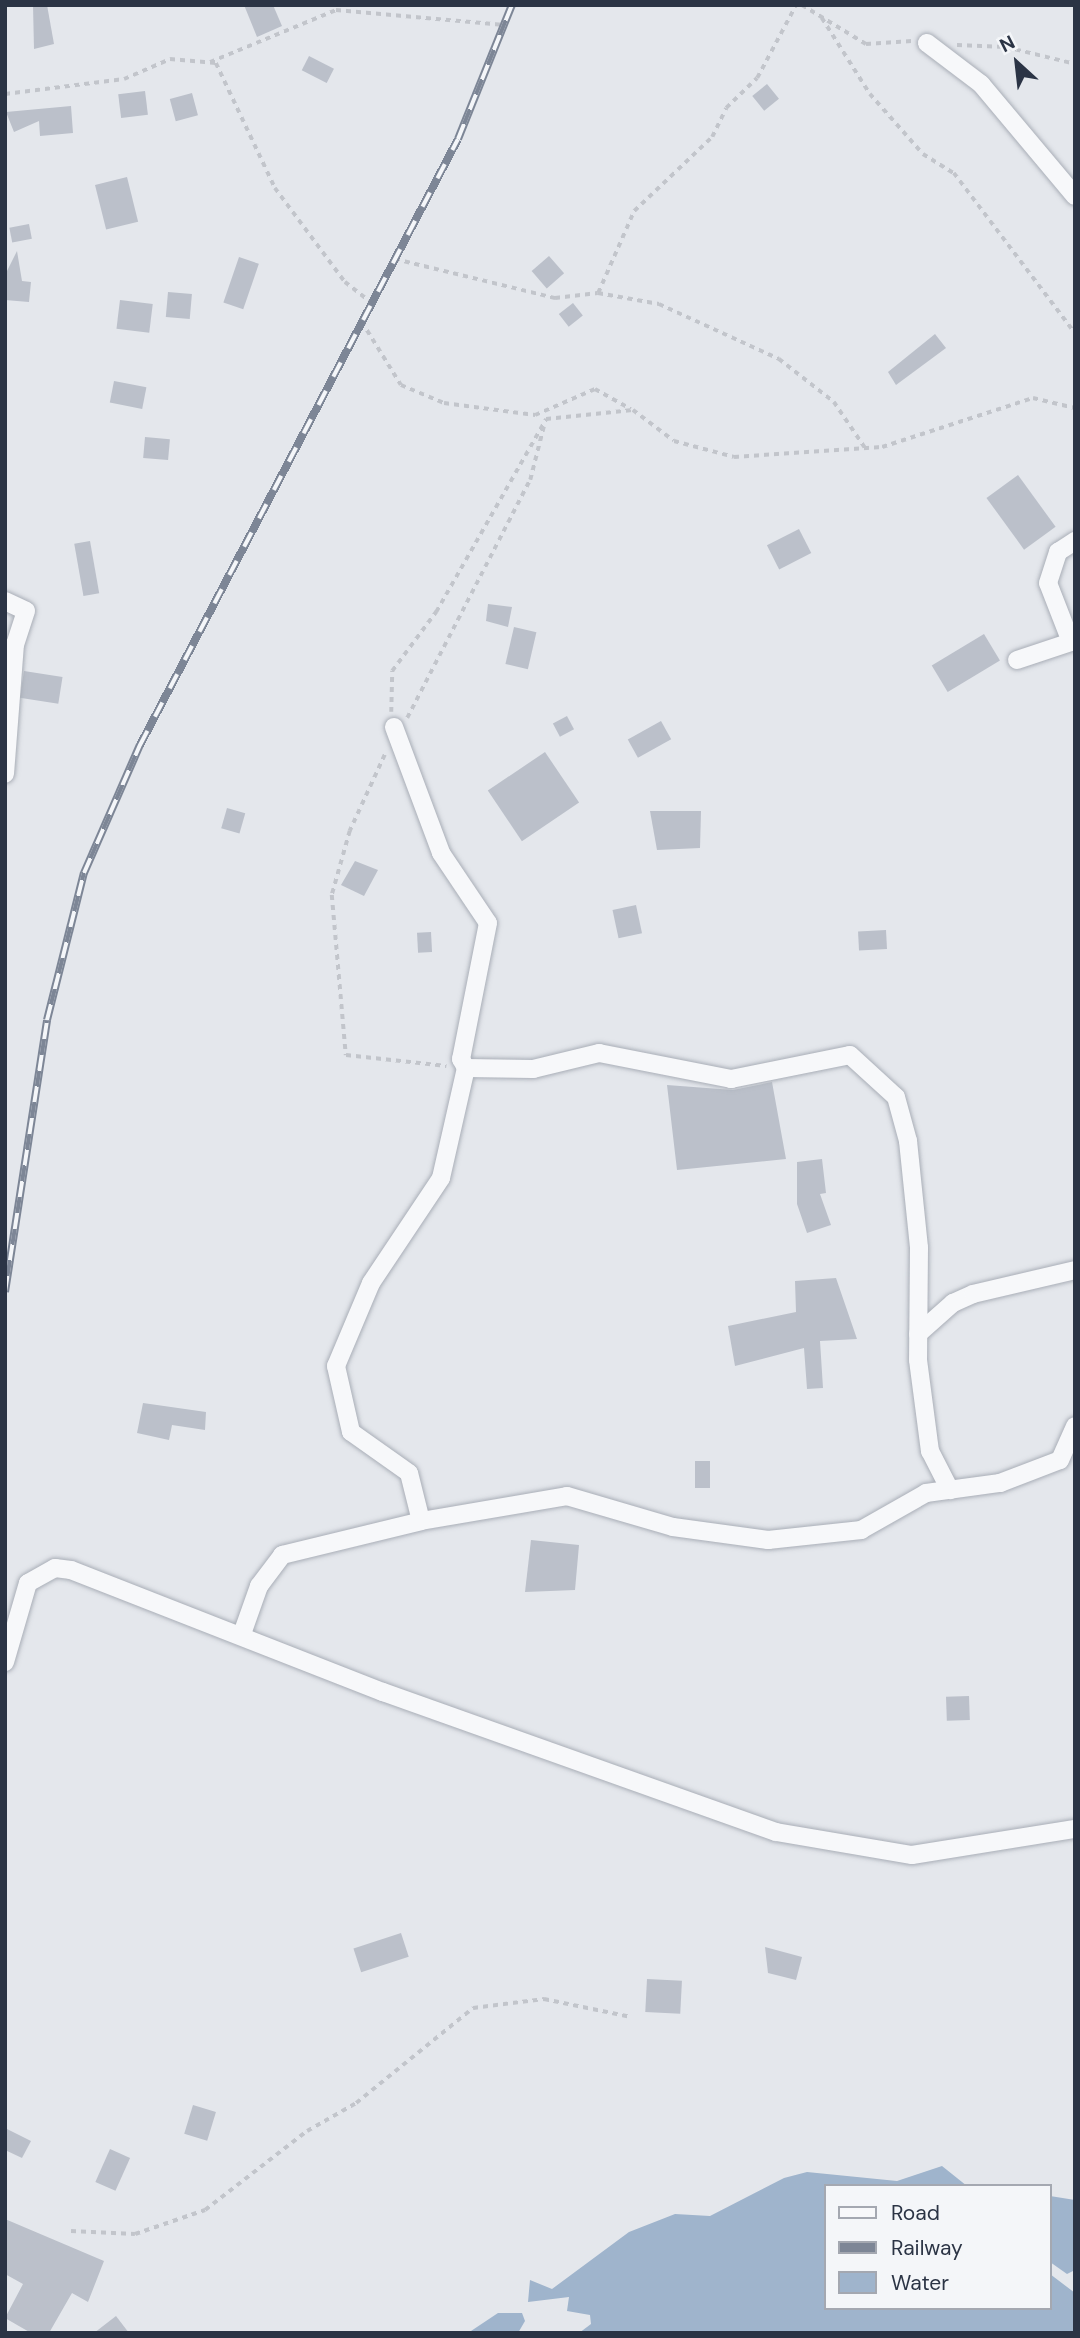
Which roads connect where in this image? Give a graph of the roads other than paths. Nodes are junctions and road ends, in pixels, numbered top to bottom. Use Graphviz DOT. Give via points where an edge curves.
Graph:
graph roads {
  1 [pos="927,43"];
  2 [pos="1075,196"];
  3 [pos="1075,541"];
  4 [pos="5,601"];
  5 [pos="1017,660"];
  6 [pos="394,727"];
  7 [pos="5,774"];
  8 [pos="466,1068"];
  9 [pos="1075,1270"];
  10 [pos="918,1334"];
  11 [pos="1075,1426"];
  12 [pos="950,1490"];
  13 [pos="421,1521"];
  14 [pos="242,1634"];
  15 [pos="5,1662"];
  16 [pos="1075,1829"];
  1 -- 2 [label="street" via="981,84"];
  3 -- 5 [label="street" via="1058,552 1048,583 1071,642"];
  4 -- 7 [label="street" via="26,611 15,644"];
  6 -- 8 [label="street" via="441,853 488,923 460,1059"];
  8 -- 10 [label="street" via="533,1069 599,1053 730,1079 850,1055 896,1097 908,1141"];
  8 -- 13 [label="street" via="441,1178 371,1283 336,1366 351,1432 409,1473"];
  9 -- 10 [label="street" via="973,1294 953,1303"];
  10 -- 12 [label="street" via="930,1451"];
  11 -- 12 [label="street" via="1060,1460 1000,1483"];
  12 -- 13 [label="street" via="926,1493 861,1530 768,1541 673,1527 567,1496"];
  13 -- 14 [label="street" via="282,1555 259,1586"];
  14 -- 15 [label="street" via="55,1568 28,1583 20,1597"];
  14 -- 16 [label="street" via="776,1832 912,1855"];
}
